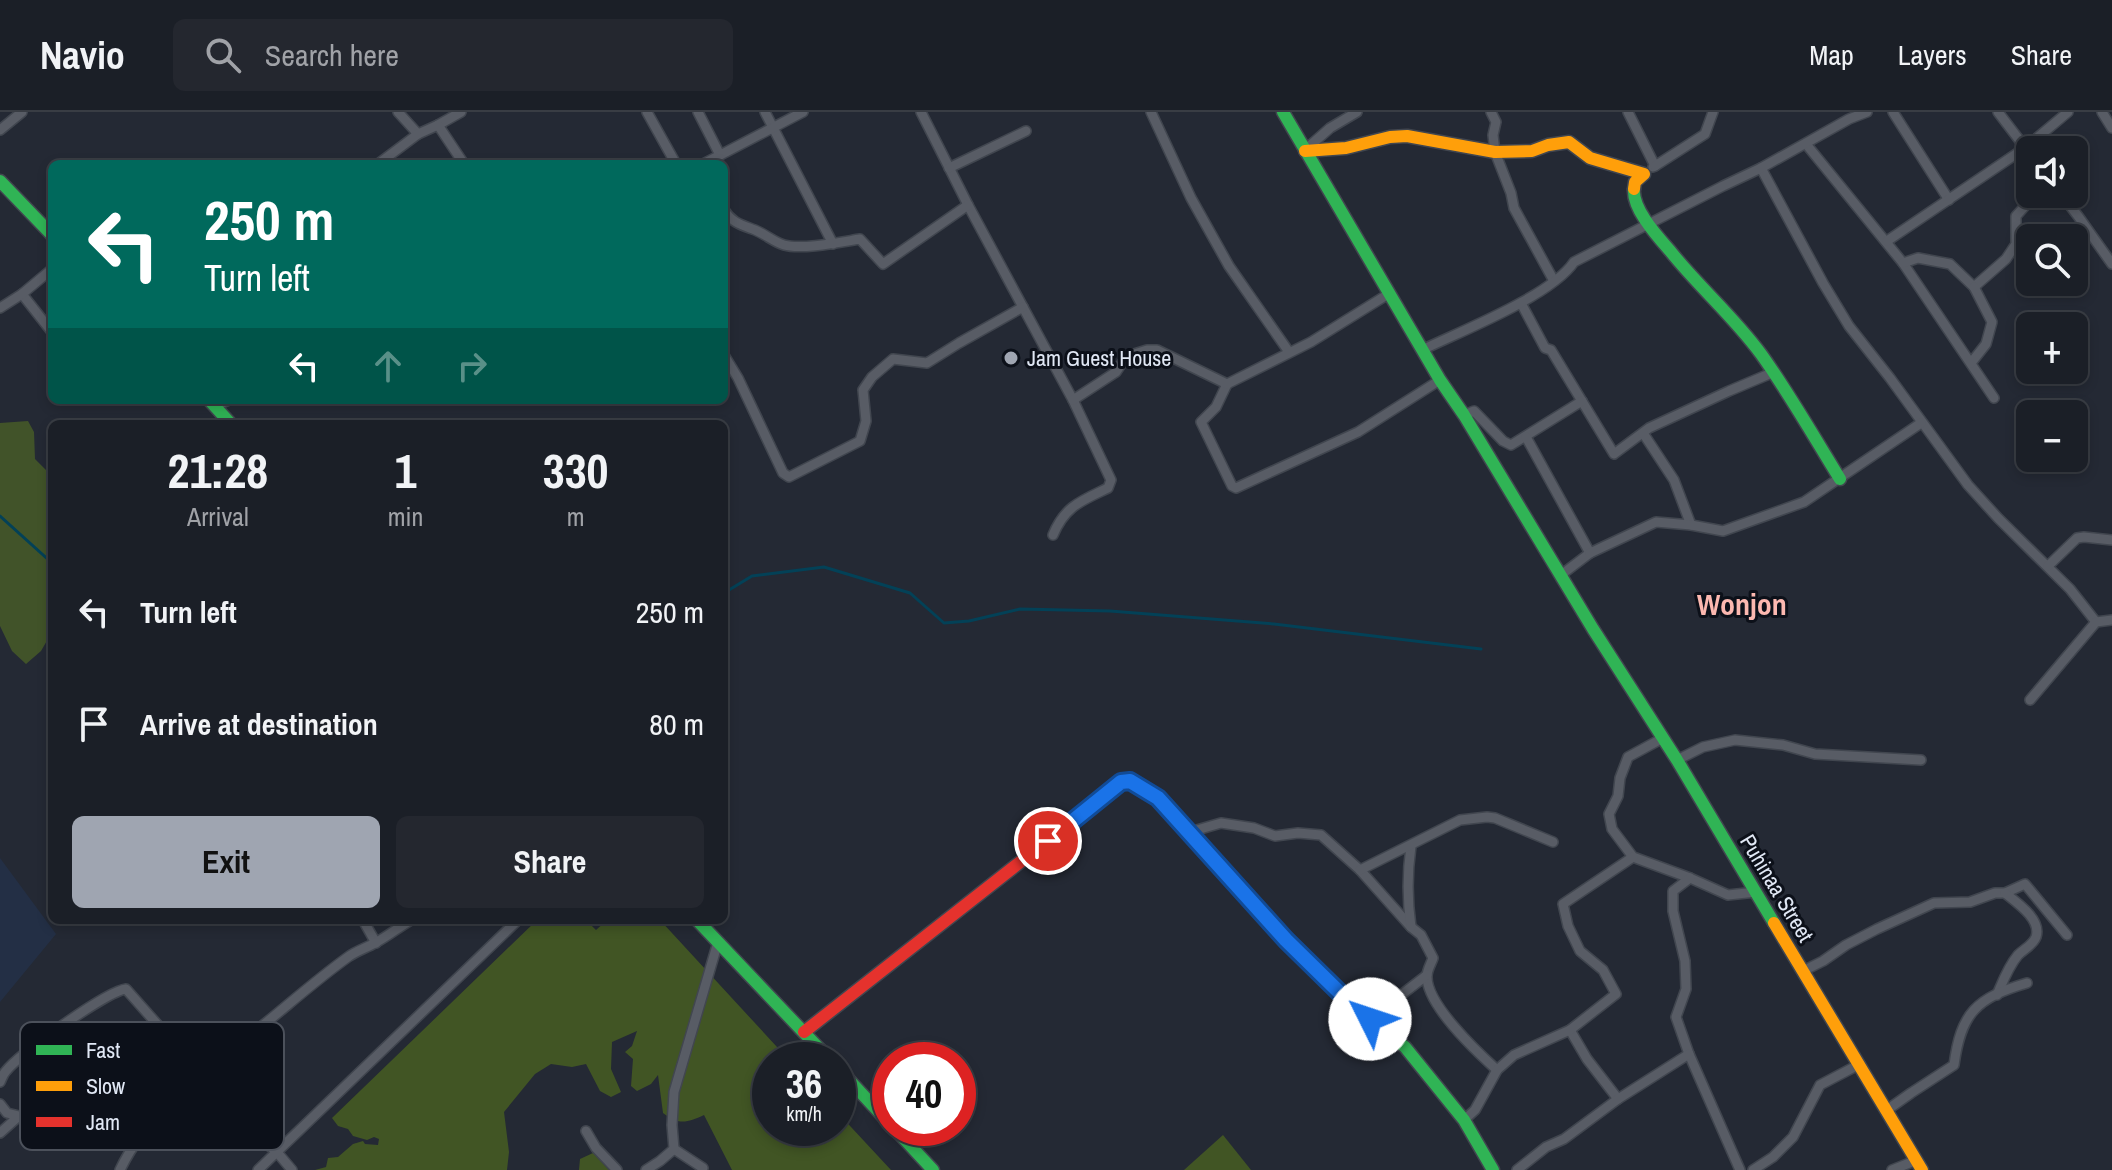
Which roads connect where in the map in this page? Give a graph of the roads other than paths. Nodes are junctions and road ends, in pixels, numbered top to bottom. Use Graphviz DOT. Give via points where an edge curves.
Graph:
graph roads {
  1 [pos="22,112"];
  2 [pos="398,112"];
  3 [pos="461,112"];
  4 [pos="647,112"];
  5 [pos="698,112"];
  6 [pos="765,112"];
  7 [pos="803,112"];
  8 [pos="921,112"];
  9 [pos="1151,112"];
  10 [pos="1283,112"];
  11 [pos="1357,112"];
  12 [pos="1491,112"];
  13 [pos="1628,112"];
  14 [pos="1713,112"];
  15 [pos="1867,112"];
  16 [pos="1893,112"];
  17 [pos="1998,112"];
  18 [pos="2068,112"];
  19 [pos="2102,112"];
  20 [pos="438,125"];
  21 [pos="774,128"];
  22 [pos="2112,128"];
  23 [pos="0,130"];
  24 [pos="1026,131"];
  25 [pos="418,134"];
  26 [pos="2016,136"];
  27 [pos="2043,136"];
  28 [pos="1806,144"];
  29 [pos="1305,151"];
  30 [pos="1495,152"];
  31 [pos="720,155"];
  32 [pos="2016,158"];
  33 [pos="383,160"];
  34 [pos="461,160"];
  35 [pos="674,160"];
  36 [pos="711,160"];
  37 [pos="1655,166"];
  38 [pos="949,168"];
  39 [pos="1761,168"];
  40 [pos="1644,174"];
  41 [pos="0,181"];
  42 [pos="1949,200"];
  43 [pos="968,205"];
  44 [pos="2023,208"];
  45 [pos="2071,208"];
  46 [pos="728,217"];
  47 [pos="1649,225"];
  48 [pos="48,231"];
  49 [pos="1887,241"];
  50 [pos="833,244"];
  51 [pos="1903,263"];
  52 [pos="2112,264"];
  53 [pos="48,272"];
  54 [pos="1554,281"];
  55 [pos="1974,287"];
  56 [pos="1390,293"];
  57 [pos="22,294"];
  58 [pos="1521,303"];
  59 [pos="1023,307"];
  60 [pos="0,308"];
  61 [pos="48,327"];
  62 [pos="1422,350"];
  63 [pos="1289,352"];
  64 [pos="728,362"];
  65 [pos="1971,363"];
  66 [pos="1774,372"];
  67 [pos="1440,380"];
  68 [pos="1227,384"];
  69 [pos="1994,398"];
  70 [pos="1073,400"];
  71 [pos="1582,401"];
  72 [pos="213,404"];
  73 [pos="1464,415"];
  74 [pos="227,420"];
  75 [pos="1921,423"];
  76 [pos="1643,433"];
  77 [pos="1526,437"];
  78 [pos="1840,479"];
  79 [pos="1691,525"];
  80 [pos="1053,535"];
  81 [pos="2112,540"];
  82 [pos="1590,553"];
  83 [pos="2048,566"];
  84 [pos="1561,575"];
  85 [pos="2112,620"];
  86 [pos="2096,622"];
  87 [pos="2030,700"];
  88 [pos="1663,738"];
  89 [pos="1677,760"];
  90 [pos="1921,760"];
  91 [pos="1190,832"];
  92 [pos="1553,842"];
  93 [pos="1411,846"];
  94 [pos="1633,857"];
  95 [pos="1360,870"];
  96 [pos="1690,878"];
  97 [pos="1756,892"];
  98 [pos="2005,893"];
  99 [pos="365,924"];
  100 [pos="405,924"];
  101 [pos="514,924"];
  102 [pos="701,924"];
  103 [pos="1411,927"];
  104 [pos="2067,935"];
  105 [pos="718,942"];
  106 [pos="376,943"];
  107 [pos="1803,971"];
  108 [pos="1427,975"];
  109 [pos="2027,983"];
  110 [pos="1997,995"];
  111 [pos="1370,1019"];
  112 [pos="68,1022"];
  113 [pos="156,1022"];
  114 [pos="266,1022"];
  115 [pos="1570,1030"];
  116 [pos="804,1032"];
  117 [pos="813,1042"];
  118 [pos="1689,1054"];
  119 [pos="20,1059"];
  120 [pos="1860,1064"];
  121 [pos="1497,1070"];
  122 [pos="0,1082"];
  123 [pos="856,1087"];
  124 [pos="1618,1099"];
  125 [pos="0,1104"];
  126 [pos="872,1105"];
  127 [pos="1887,1110"];
  128 [pos="1464,1120"];
  129 [pos="586,1131"];
  130 [pos="0,1133"];
  131 [pos="284,1143"];
  132 [pos="911,1146"];
  133 [pos="674,1149"];
  134 [pos="132,1150"];
  135 [pos="276,1151"];
  136 [pos="1919,1165"];
  137 [pos="703,1168"];
  138 [pos="120,1170"];
  139 [pos="258,1170"];
  140 [pos="292,1170"];
  141 [pos="617,1170"];
  142 [pos="646,1170"];
  143 [pos="933,1170"];
  144 [pos="1493,1170"];
  145 [pos="1517,1170"];
  146 [pos="1740,1170"];
  147 [pos="1753,1170"];
  148 [pos="1892,1170"];
  1 -- 23 [label="street"];
  2 -- 25 [label="street"];
  3 -- 20 [label="street"];
  4 -- 35 [label="street"];
  5 -- 31 [label="street"];
  6 -- 21 [label="street"];
  7 -- 21 [label="street"];
  8 -- 38 [label="street"];
  9 -- 63 [label="street" via="1229,266"];
  10 -- 29 [label="street, Puhinaa Street"];
  11 -- 29 [label="street"];
  12 -- 30 [label="street"];
  13 -- 37 [label="street"];
  14 -- 37 [label="street" via="1705,134"];
  15 -- 28 [label="street"];
  16 -- 42 [label="street"];
  17 -- 26 [label="street"];
  18 -- 27 [label="street"];
  19 -- 22 [label="street"];
  20 -- 25 [label="street"];
  20 -- 34 [label="street"];
  21 -- 31 [label="street"];
  21 -- 50 [label="street"];
  24 -- 38 [label="street"];
  25 -- 33 [label="street"];
  28 -- 39 [label="street"];
  28 -- 49 [label="street"];
  29 -- 30 [label="street" via="1407,136"];
  29 -- 56 [label="street, Puhinaa Street"];
  30 -- 40 [label="street" via="1569,142 1590,158"];
  30 -- 54 [label="street" via="1514,208"];
  31 -- 36 [label="street"];
  32 -- 42 [label="street"];
  37 -- 40 [label="street"];
  38 -- 43 [label="street"];
  39 -- 47 [label="street"];
  39 -- 75 [label="street" via="1849,326"];
  40 -- 47 [label="street" via="1635,182 1633,198"];
  41 -- 48 [label="street"];
  42 -- 49 [label="street"];
  43 -- 50 [label="street" via="883,264 860,239"];
  43 -- 59 [label="street"];
  44 -- 55 [label="street" via="2016,216 2016,244"];
  45 -- 52 [label="street"];
  46 -- 50 [label="street" via="782,245"];
  47 -- 54 [label="street" via="1574,262"];
  47 -- 66 [label="street"];
  49 -- 51 [label="street"];
  51 -- 55 [label="street" via="1918,258 1950,264"];
  51 -- 65 [label="street"];
  53 -- 57 [label="street"];
  54 -- 58 [label="street"];
  55 -- 65 [label="street" via="1992,322 1986,344"];
  56 -- 62 [label="street, Puhinaa Street"];
  56 -- 63 [label="street"];
  57 -- 60 [label="street"];
  57 -- 61 [label="street"];
  58 -- 62 [label="street"];
  58 -- 71 [label="street"];
  59 -- 64 [label="street" via="927,363 893,359 863,390 866,421 860,441 789,477"];
  59 -- 70 [label="street"];
  62 -- 67 [label="street, Puhinaa Street"];
  63 -- 68 [label="street"];
  65 -- 69 [label="street"];
  66 -- 76 [label="street"];
  66 -- 78 [label="street"];
  67 -- 68 [label="street" via="1358,432 1236,488 1201,422"];
  67 -- 73 [label="street, Puhinaa Street"];
  68 -- 70 [label="street" via="1147,350 1131,355 1116,372"];
  70 -- 80 [label="street" via="1111,480 1108,488 1073,505"];
  71 -- 76 [label="street" via="1614,454"];
  71 -- 77 [label="street"];
  72 -- 74 [label="street"];
  73 -- 77 [label="street" via="1474,411 1511,445"];
  73 -- 84 [label="street, Puhinaa Street"];
  75 -- 78 [label="street"];
  75 -- 83 [label="street" via="1968,485"];
  76 -- 79 [label="street" via="1674,480"];
  77 -- 82 [label="street"];
  78 -- 79 [label="street" via="1804,502 1723,531"];
  79 -- 82 [label="street" via="1656,522"];
  81 -- 83 [label="street" via="2077,538"];
  82 -- 84 [label="street"];
  83 -- 86 [label="street"];
  84 -- 88 [label="street, Puhinaa Street"];
  85 -- 86 [label="street"];
  86 -- 87 [label="street"];
  88 -- 89 [label="street, Puhinaa Street"];
  88 -- 94 [label="street" via="1628,757 1609,814 1612,829"];
  89 -- 90 [label="street" via="1735,740 1815,754"];
  89 -- 97 [label="street, Puhinaa Street"];
  91 -- 95 [label="street" via="1221,823 1275,836 1321,835"];
  91 -- 111 [label="street" via="1268,921"];
  91 -- 116 [label="street" via="1158,798 1130,781 1121,782"];
  92 -- 93 [label="street" via="1487,817 1460,820"];
  93 -- 95 [label="street"];
  93 -- 103 [label="street" via="1406,898"];
  94 -- 96 [label="street"];
  94 -- 115 [label="street" via="1563,904 1580,951 1603,970 1616,994"];
  95 -- 103 [label="street"];
  96 -- 97 [label="street" via="1728,895"];
  96 -- 118 [label="street" via="1673,891 1686,989 1676,1017"];
  97 -- 107 [label="street, Puhinaa Street"];
  98 -- 104 [label="street" via="2025,884"];
  98 -- 107 [label="street" via="1970,902 1934,903"];
  98 -- 110 [label="street" via="2022,906 2037,930"];
  99 -- 106 [label="street"];
  100 -- 106 [label="street"];
  101 -- 131 [label="street"];
  102 -- 105 [label="street"];
  103 -- 108 [label="street" via="1433,958"];
  105 -- 116 [label="street"];
  105 -- 133 [label="street" via="674,1092"];
  106 -- 114 [label="street" via="351,955"];
  107 -- 120 [label="street, Puhinaa Street"];
  108 -- 111 [label="street"];
  108 -- 121 [label="street" via="1431,996 1442,1012"];
  109 -- 110 [label="street"];
  110 -- 127 [label="street" via="1967,1018 1954,1065"];
  111 -- 128 [label="street" via="1405,1047"];
  112 -- 113 [label="street" via="122,988"];
  115 -- 121 [label="street" via="1514,1055"];
  115 -- 124 [label="street"];
  116 -- 117 [label="street"];
  118 -- 124 [label="street"];
  118 -- 146 [label="street"];
  119 -- 122 [label="street"];
  120 -- 127 [label="street, Puhinaa Street"];
  120 -- 147 [label="street" via="1820,1085 1793,1137"];
  121 -- 128 [label="street"];
  123 -- 126 [label="street"];
  124 -- 145 [label="street"];
  125 -- 130 [label="street" via="19,1116"];
  127 -- 136 [label="street, Puhinaa Street"];
  128 -- 144 [label="street"];
  129 -- 141 [label="street"];
  132 -- 143 [label="street"];
  133 -- 137 [label="street"];
  133 -- 142 [label="street"];
  134 -- 138 [label="street"];
  135 -- 139 [label="street"];
  135 -- 140 [label="street"];
  136 -- 148 [label="street"];
}
